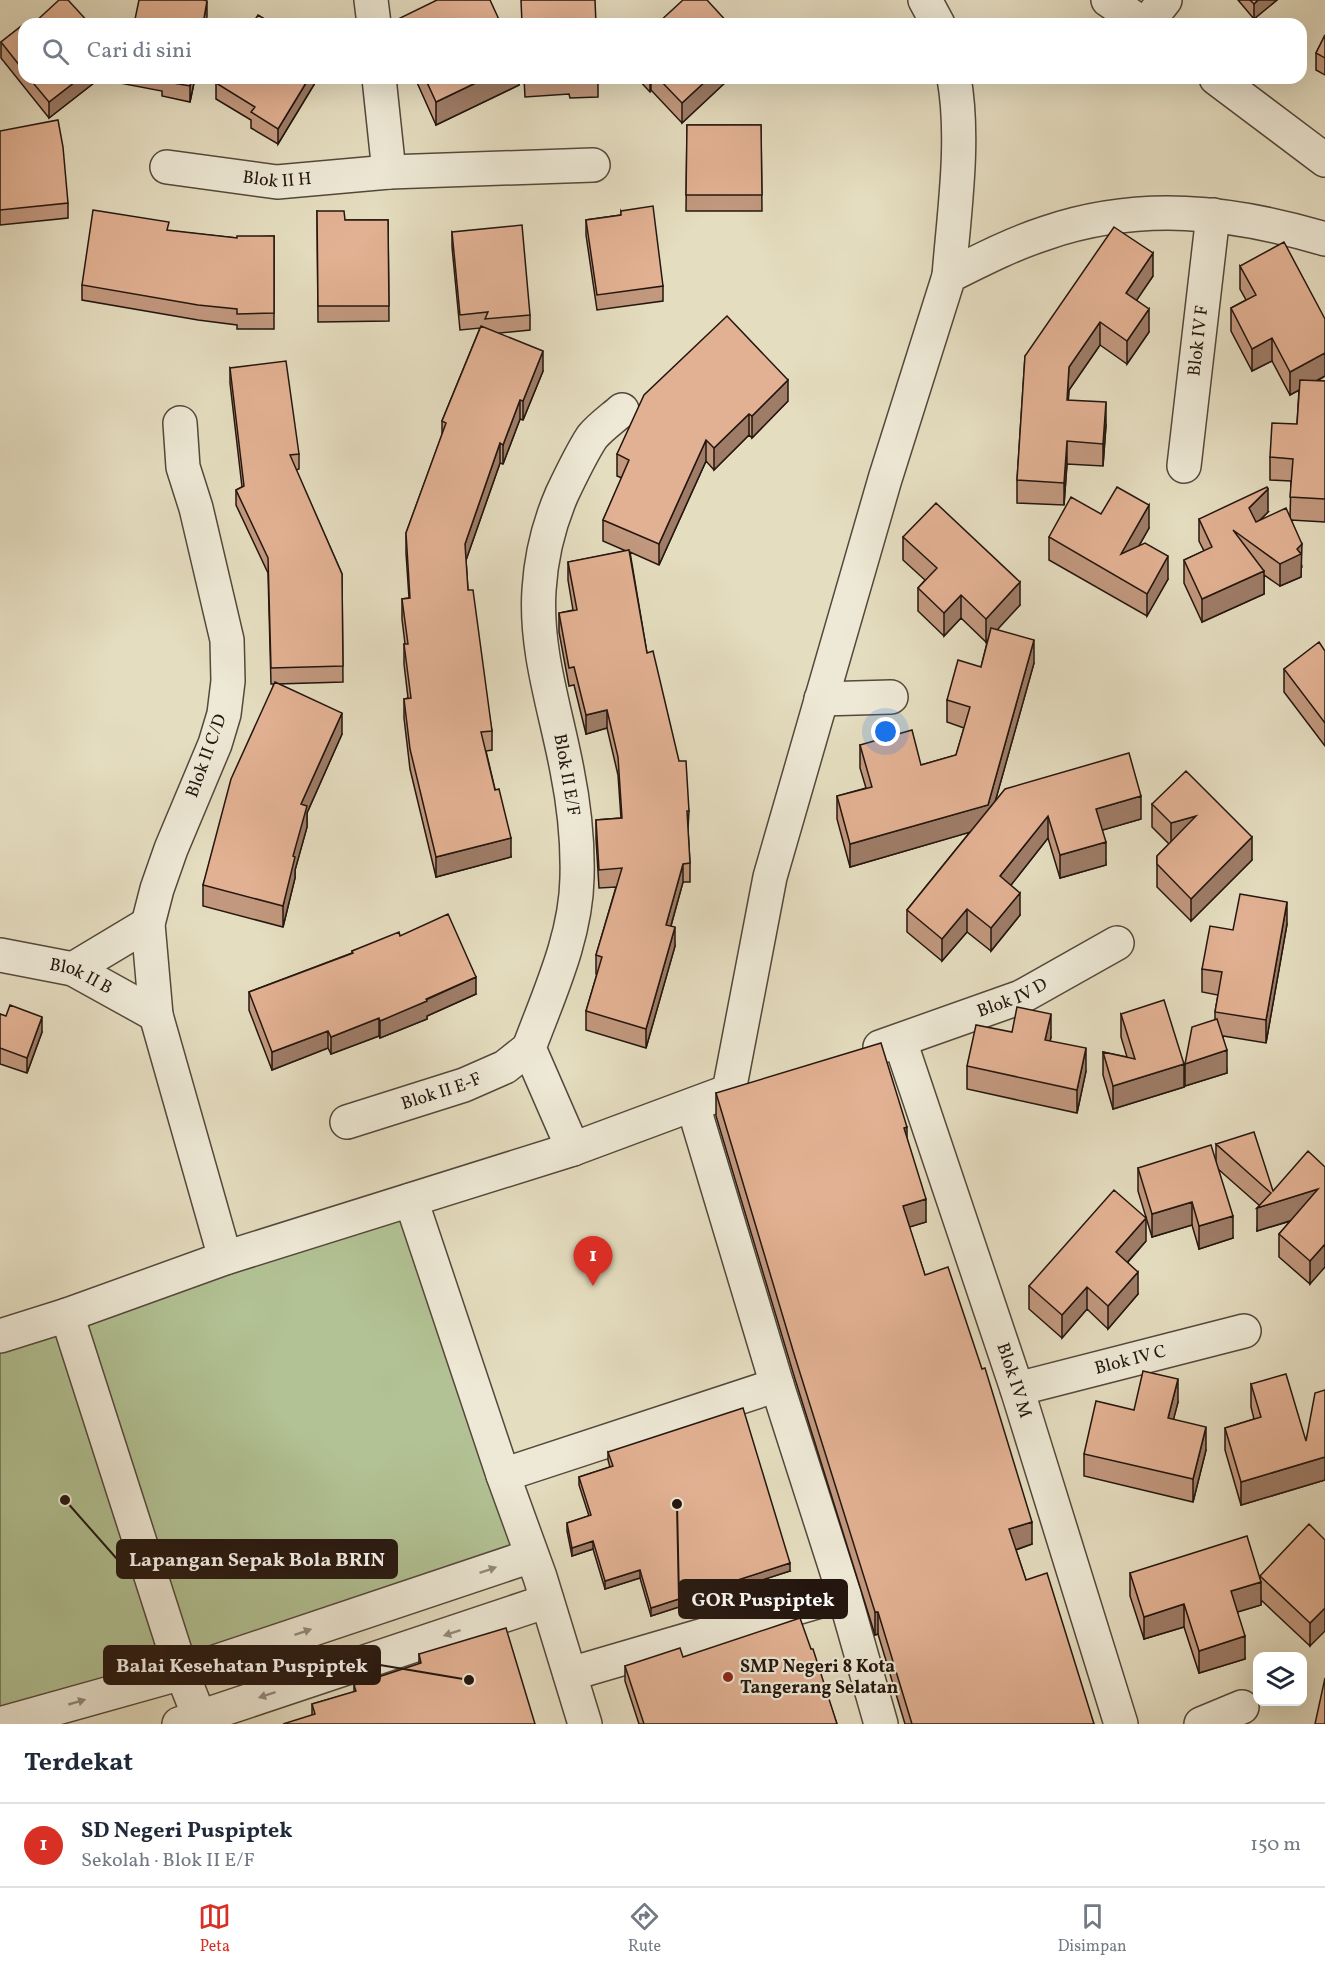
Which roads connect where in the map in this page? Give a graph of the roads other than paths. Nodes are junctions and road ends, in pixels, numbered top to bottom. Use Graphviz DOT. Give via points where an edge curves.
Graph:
graph roads {
  1 [pos="371,0"];
  2 [pos="926,0"];
  3 [pos="1108,0"];
  4 [pos="1165,0"];
  5 [pos="373,18"];
  6 [pos="935,18"];
  7 [pos="1136,18"];
  8 [pos="1150,18"];
  9 [pos="380,84"];
  10 [pos="954,84"];
  11 [pos="1224,84"];
  12 [pos="1325,160"];
  13 [pos="593,165"];
  14 [pos="167,167"];
  15 [pos="389,172"];
  16 [pos="1213,215"];
  17 [pos="1325,239"];
  18 [pos="949,276"];
  19 [pos="622,410"];
  20 [pos="180,423"];
  21 [pos="1184,466"];
  22 [pos="891,697"];
  23 [pos="820,699"];
  24 [pos="148,924"];
  25 [pos="1117,944"];
  26 [pos="0,956"];
  27 [pos="73,969"];
  28 [pos="156,1015"];
  29 [pos="900,1041"];
  30 [pos="529,1048"];
  31 [pos="854,1054"];
  32 [pos="763,1081"];
  33 [pos="729,1091"];
  34 [pos="693,1105"];
  35 [pos="347,1122"];
  36 [pos="573,1149"];
  37 [pos="411,1200"];
  38 [pos="225,1258"];
  39 [pos="67,1315"];
  40 [pos="1244,1331"];
  41 [pos="0,1336"];
  42 [pos="777,1385"];
  43 [pos="1017,1389"];
  44 [pos="503,1474"];
  45 [pos="531,1556"];
  46 [pos="844,1594"];
  47 [pos="547,1601"];
  48 [pos="182,1673"];
  49 [pos="570,1674"];
  50 [pos="1242,1707"];
  51 [pos="193,1722"];
  52 [pos="0,1724"];
  53 [pos="585,1724"];
  54 [pos="881,1724"];
  55 [pos="1120,1724"];
  56 [pos="1201,1724"];
  1 -- 5 [label="street"];
  2 -- 6 [label="street"];
  3 -- 7 [label="street"];
  4 -- 8 [label="street"];
  9 -- 15 [label="street"];
  10 -- 18 [label="street" via="957,171"];
  11 -- 12 [label="street"];
  13 -- 15 [label="street, Blok II H"];
  14 -- 15 [label="street, Blok II H" via="277,183"];
  16 -- 17 [label="street"];
  16 -- 18 [label="street" via="1154,212 1047,232"];
  16 -- 21 [label="street, Blok IV F"];
  18 -- 23 [label="street"];
  19 -- 30 [label="street, Blok II E/F" via="593,436 552,517 538,591 540,634 576,830 577,879 573,918"];
  20 -- 24 [label="street, Blok II C/D" via="183,467 227,640 228,681 215,744 171,849"];
  22 -- 23 [label="street"];
  23 -- 33 [label="street" via="770,877"];
  24 -- 27 [label="street"];
  24 -- 28 [label="street, Blok II C/D"];
  25 -- 29 [label="street, Blok IV D" via="1021,997"];
  26 -- 27 [label="street, Blok II B"];
  27 -- 28 [label="street, Blok II B"];
  28 -- 38 [label="street, Blok II C/D"];
  29 -- 31 [label="street, Blok IV D"];
  29 -- 43 [label="street, Blok IV M"];
  30 -- 35 [label="street, Blok II E-F" via="505,1068 464,1085"];
  30 -- 36 [label="street"];
  32 -- 33 [label="street"];
  33 -- 34 [label="street"];
  34 -- 36 [label="street"];
  34 -- 42 [label="street"];
  36 -- 37 [label="street"];
  37 -- 38 [label="street"];
  37 -- 44 [label="street"];
  38 -- 39 [label="street"];
  39 -- 41 [label="street"];
  39 -- 48 [label="street"];
  40 -- 43 [label="street, Blok IV C"];
  42 -- 44 [label="street"];
  42 -- 46 [label="street"];
  43 -- 55 [label="street, Blok IV M"];
  44 -- 45 [label="street"];
  45 -- 47 [label="street"];
  48 -- 45 [label="street, one-way"];
  46 -- 49 [label="street"];
  46 -- 54 [label="street"];
  47 -- 49 [label="street"];
  47 -- 51 [label="street, one-way"];
  48 -- 51 [label="street"];
  52 -- 48 [label="street, one-way"];
  49 -- 53 [label="street"];
  50 -- 56 [label="street"];
}
